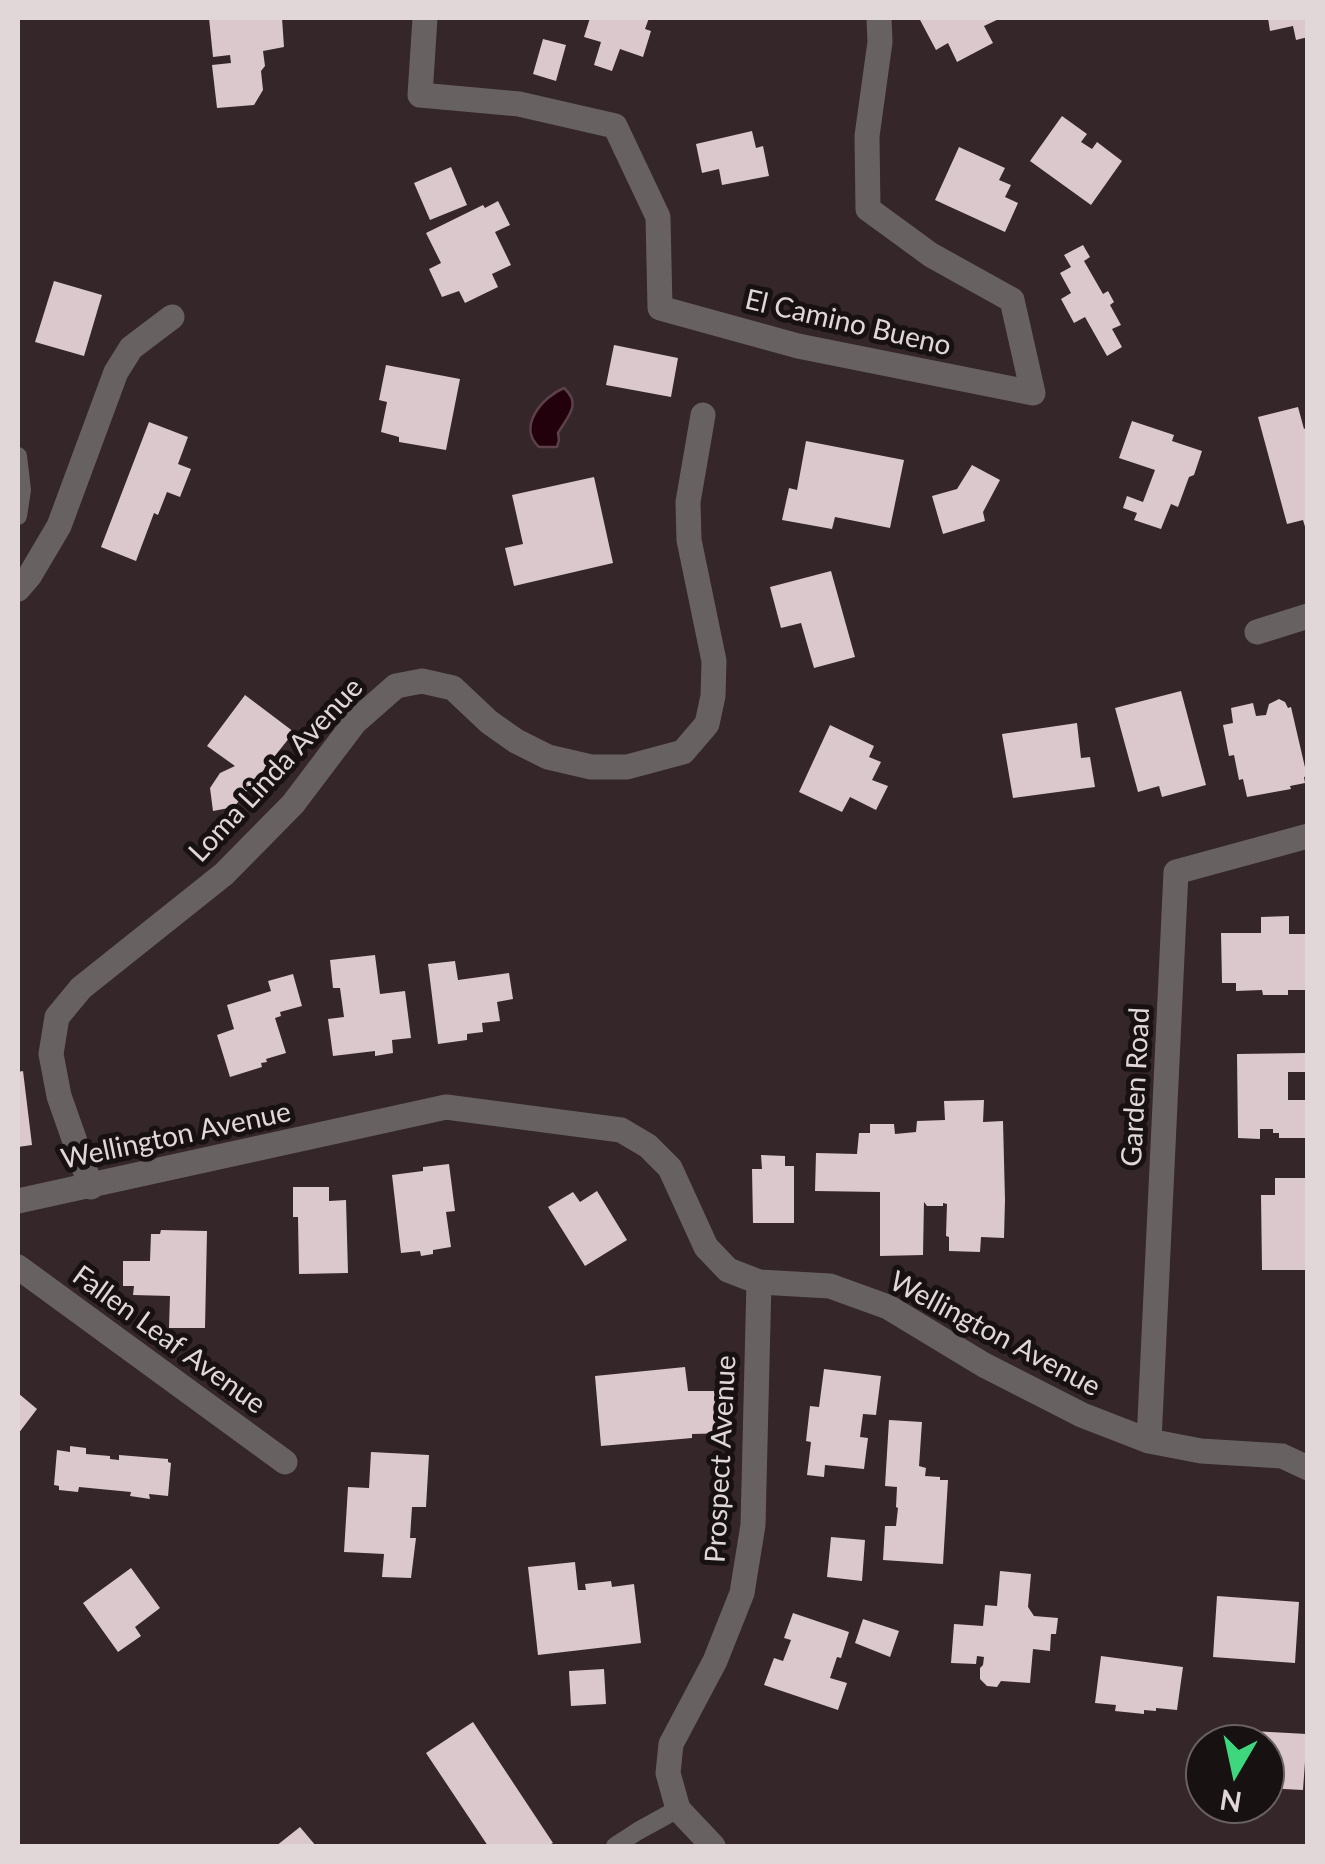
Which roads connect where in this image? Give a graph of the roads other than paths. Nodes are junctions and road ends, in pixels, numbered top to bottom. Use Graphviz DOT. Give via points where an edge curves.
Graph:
graph roads {
  1 [pos="425,18"];
  2 [pos="879,18"];
  3 [pos="172,317"];
  4 [pos="703,416"];
  5 [pos="18,456"];
  6 [pos="18,516"];
  7 [pos="18,589"];
  8 [pos="1308,616"];
  9 [pos="1257,632"];
  10 [pos="1308,836"];
  11 [pos="91,1187"];
  12 [pos="18,1202"];
  13 [pos="18,1268"];
  14 [pos="758,1282"];
  15 [pos="1149,1441"];
  16 [pos="285,1462"];
  17 [pos="1308,1468"];
  18 [pos="678,1810"];
  19 [pos="614,1846"];
  20 [pos="713,1846"];
  1 -- 2 [label="street, El Camino Bueno" via="420,95 519,104 615,126 658,217 660,308 798,346 1032,393 1012,300 931,255 868,209 867,136"];
  3 -- 7 [label="street" via="131,348 116,372 59,526"];
  4 -- 11 [label="street, Loma Linda Avenue" via="688,502 714,660 707,724 683,752 627,767 591,767 548,758 516,741 452,688 422,681 396,686 355,722 293,804 224,874 82,988 57,1017 52,1054 59,1096"];
  5 -- 6 [label="lane"];
  8 -- 9 [label="street"];
  10 -- 15 [label="street, Garden Road" via="1176,872"];
  11 -- 12 [label="street, Wellington Avenue"];
  11 -- 14 [label="street, Wellington Avenue" via="446,1107 621,1130 670,1168 706,1248 728,1270"];
  13 -- 16 [label="street, Fallen Leaf Avenue"];
  14 -- 15 [label="street, Wellington Avenue" via="830,1286 888,1308 1082,1416"];
  14 -- 18 [label="street, Prospect Avenue" via="753,1525 742,1593 670,1744 668,1773"];
  15 -- 17 [label="street, Wellington Avenue" via="1282,1456"];
  18 -- 19 [label="lane"];
  18 -- 20 [label="street"];
}
